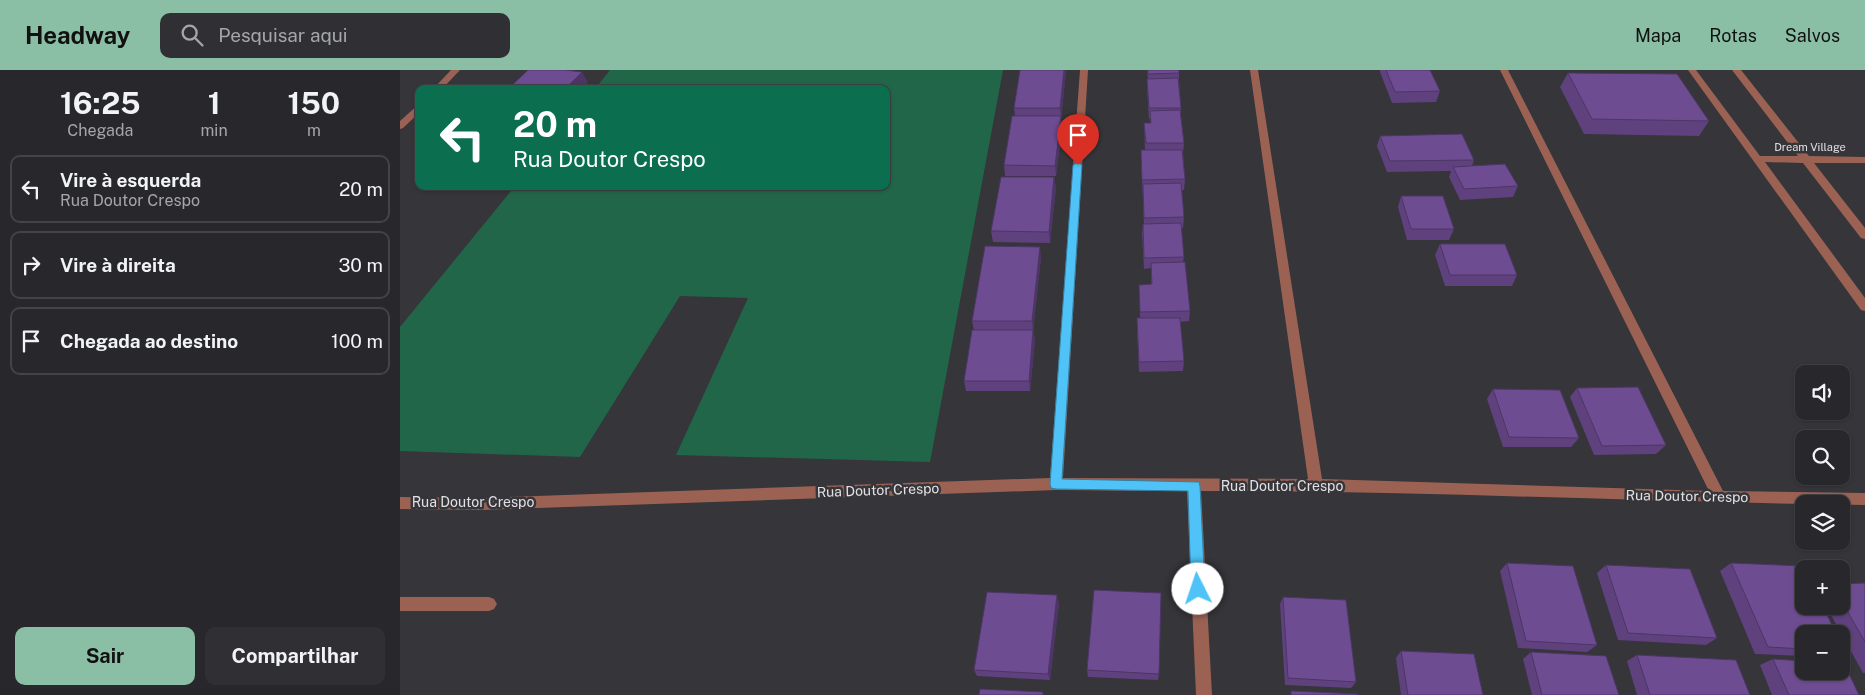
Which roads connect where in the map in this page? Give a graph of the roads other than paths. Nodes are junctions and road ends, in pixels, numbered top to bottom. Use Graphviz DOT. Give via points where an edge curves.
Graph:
graph roads {
  1 [pos="456,70"];
  2 [pos="1084,70"];
  3 [pos="1254,70"];
  4 [pos="1504,70"];
  5 [pos="1692,70"];
  6 [pos="1736,70"];
  7 [pos="441,85"];
  8 [pos="415,111"];
  9 [pos="400,126"];
  10 [pos="1756,159"];
  11 [pos="1806,160"];
  12 [pos="1865,160"];
  13 [pos="1865,235"];
  14 [pos="1865,307"];
  15 [pos="1056,484"];
  16 [pos="1316,485"];
  17 [pos="1194,486"];
  18 [pos="1719,497"];
  19 [pos="1865,499"];
  20 [pos="400,503"];
  21 [pos="400,604"];
  22 [pos="489,604"];
  23 [pos="1204,695"];
  1 -- 7 [label="street"];
  2 -- 15 [label="street"];
  3 -- 16 [label="street"];
  4 -- 18 [label="street"];
  5 -- 10 [label="street"];
  6 -- 11 [label="street"];
  8 -- 9 [label="street"];
  10 -- 11 [label="street, Dream Village"];
  10 -- 14 [label="street"];
  11 -- 12 [label="street, Dream Village"];
  11 -- 13 [label="street"];
  15 -- 17 [label="street, Rua Doutor Crespo"];
  15 -- 20 [label="street, Rua Doutor Crespo" via="481,504"];
  16 -- 17 [label="street, Rua Doutor Crespo"];
  16 -- 18 [label="street, Rua Doutor Crespo"];
  17 -- 23 [label="street"];
  18 -- 19 [label="street, Rua Doutor Crespo"];
  21 -- 22 [label="street"];
}
